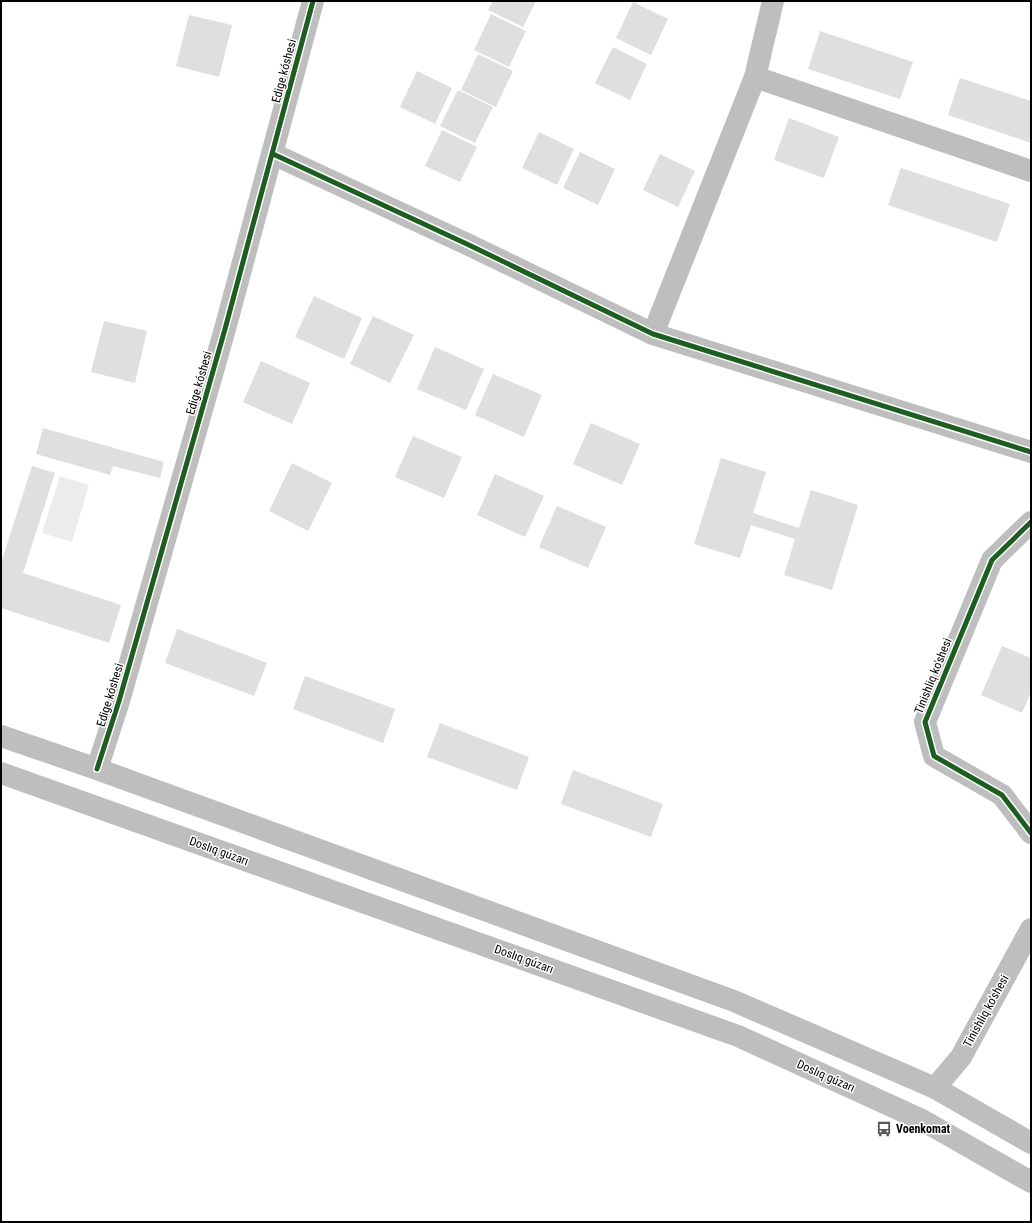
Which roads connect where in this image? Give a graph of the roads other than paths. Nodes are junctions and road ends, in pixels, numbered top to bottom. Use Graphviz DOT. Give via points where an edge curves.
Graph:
graph roads {
  1 [pos="313,1"];
  2 [pos="773,1"];
  3 [pos="755,77"];
  4 [pos="273,154"];
  5 [pos="1031,171"];
  6 [pos="653,334"];
  7 [pos="1031,452"];
  8 [pos="1031,522"];
  9 [pos="1,736"];
  10 [pos="97,769"];
  11 [pos="1,773"];
  12 [pos="1028,821"];
  13 [pos="1031,930"];
  14 [pos="935,1088"];
  15 [pos="1031,1143"];
  16 [pos="1031,1182"];
  1 -- 4 [label="street, Edige kóshesi"];
  2 -- 3 [label="street"];
  3 -- 5 [label="street"];
  3 -- 6 [label="street"];
  4 -- 6 [label="street"];
  4 -- 10 [label="street, Edige kóshesi" via="122,694"];
  6 -- 7 [label="street"];
  8 -- 12 [label="street, Tinishliq ko'shesi" via="992,560 925,722 934,756 1002,795"];
  9 -- 10 [label="street"];
  10 -- 14 [label="street" via="734,1000"];
  11 -- 16 [label="street, Doslıq gúzarı" via="738,1036 922,1120"];
  13 -- 14 [label="street, Tinishliq ko'shesi" via="961,1057"];
  14 -- 15 [label="street"];
}
